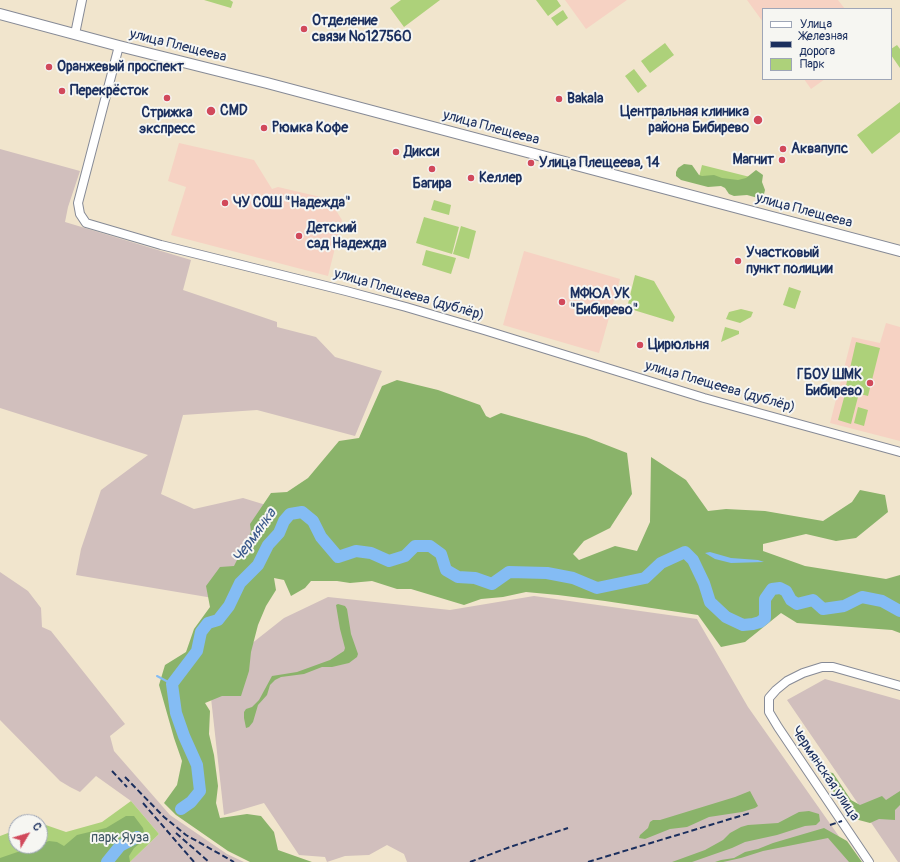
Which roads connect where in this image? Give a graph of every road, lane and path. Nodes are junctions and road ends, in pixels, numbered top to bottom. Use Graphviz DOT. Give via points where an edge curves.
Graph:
graph roads {
  1 [pos="82,0"];
  2 [pos="0,14"];
  3 [pos="75,34"];
  4 [pos="119,46"];
  5 [pos="900,251"];
  6 [pos="900,452"];
  7 [pos="900,686"];
  8 [pos="869,862"];
  1 -- 3 [label="street"];
  2 -- 3 [label="main road, улица Плещеева"];
  3 -- 4 [label="main road, улица Плещеева"];
  4 -- 5 [label="main road, улица Плещеева"];
  4 -- 6 [label="street, улица Плещеева (дублёр)" via="78,203 80,214 86,223 161,245 406,307 704,398"];
  7 -- 8 [label="street, Чермянская улица" via="838,668 822,667 803,672 787,681 769,698 769,712 778,727"];
}
